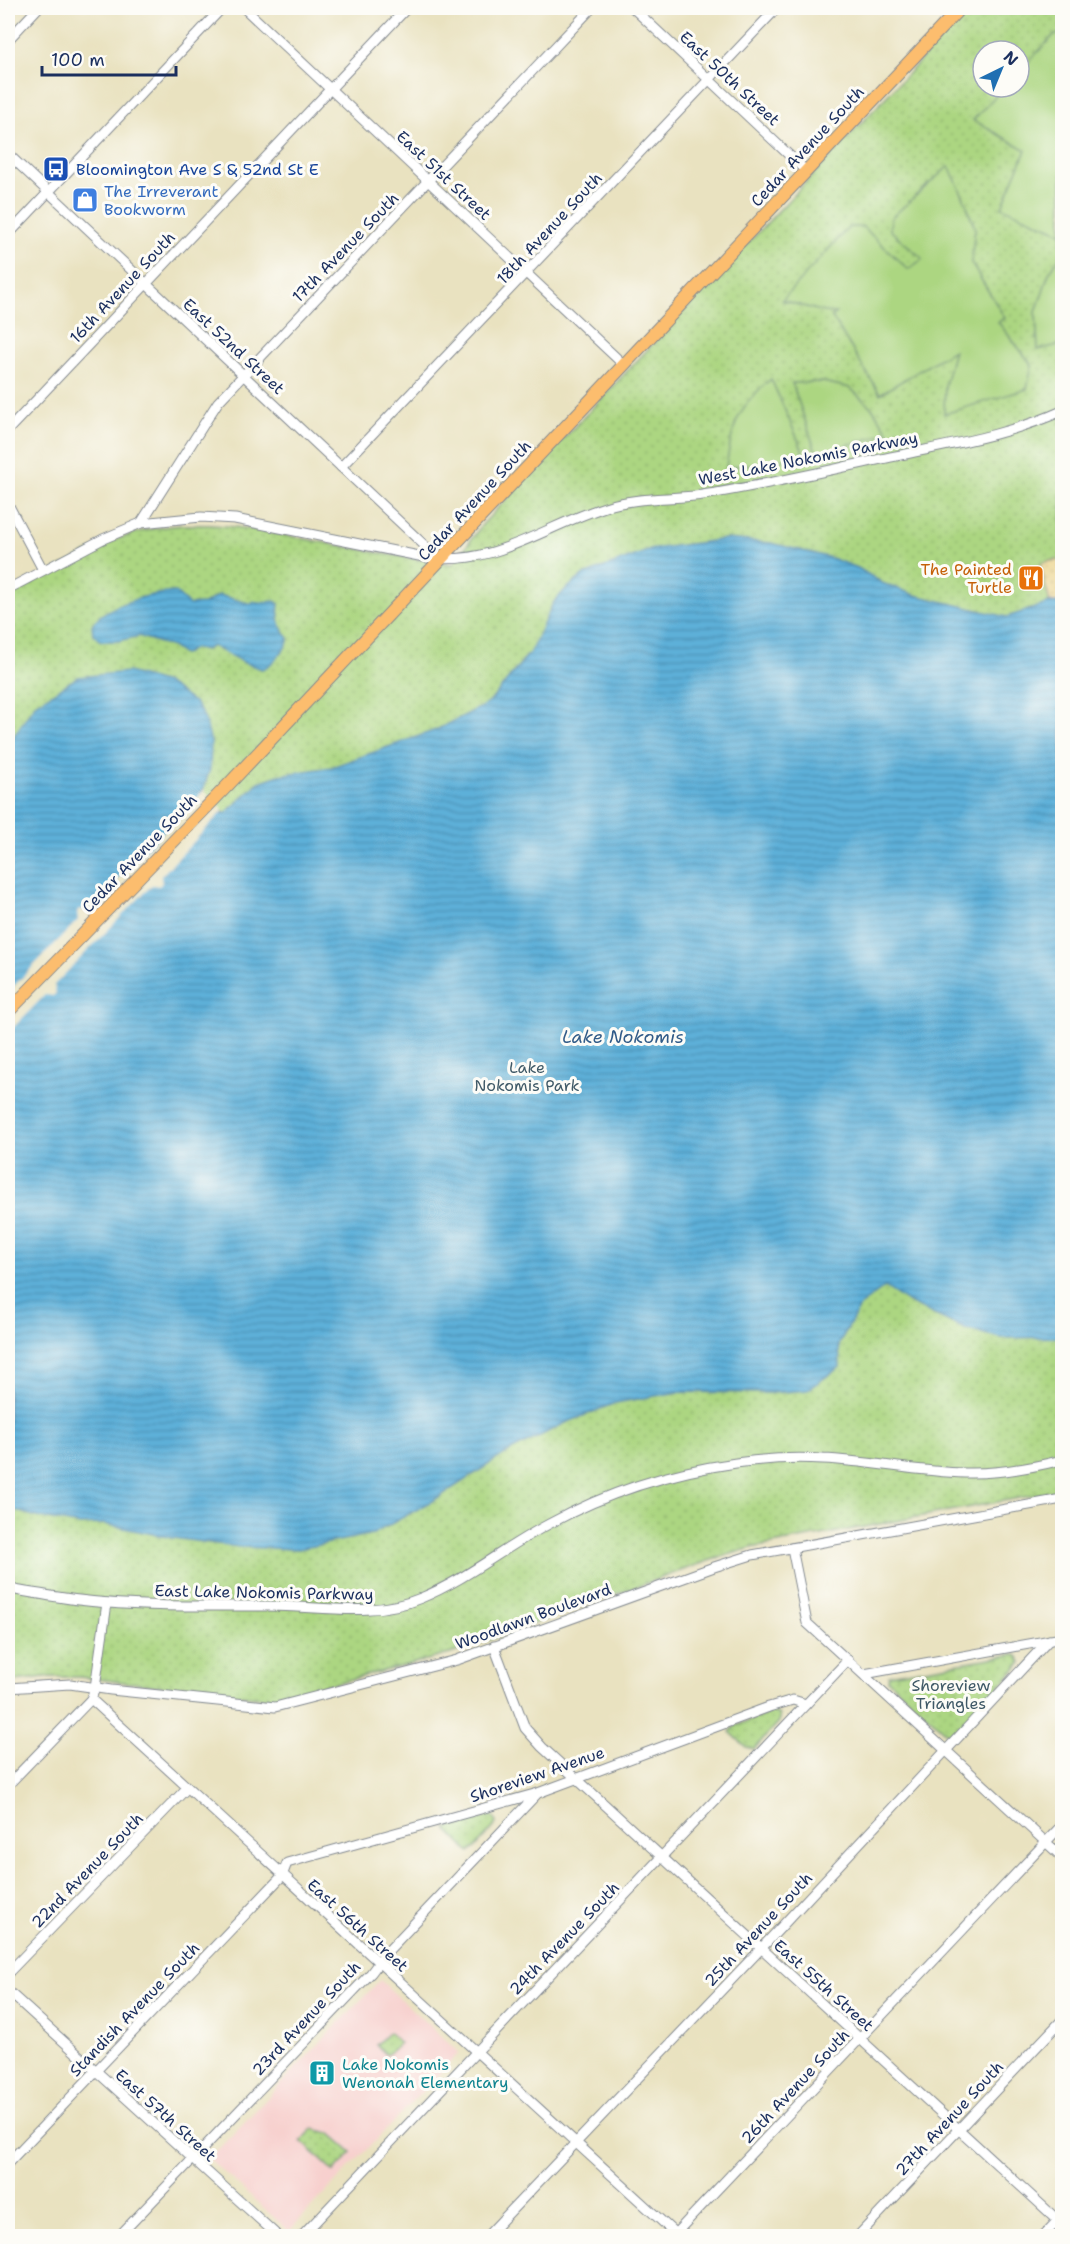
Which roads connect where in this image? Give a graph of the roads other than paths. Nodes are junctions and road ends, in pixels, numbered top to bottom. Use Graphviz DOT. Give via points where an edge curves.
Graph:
graph roads {
  1 [pos="38,8"];
  2 [pos="222,8"];
  3 [pos="244,8"];
  4 [pos="407,8"];
  5 [pos="592,8"];
  6 [pos="633,8"];
  7 [pos="777,8"];
  8 [pos="960,8"];
  9 [pos="8,40"];
  10 [pos="709,79"];
  11 [pos="330,89"];
  12 [pos="8,154"];
  13 [pos="807,171"];
  14 [pos="428,182"];
  15 [pos="48,192"];
  16 [pos="8,235"];
  17 [pos="526,274"];
  18 [pos="146,284"];
  19 [pos="624,365"];
  20 [pos="243,374"];
  21 [pos="1062,411"];
  22 [pos="8,430"];
  23 [pos="341,467"];
  24 [pos="8,504"];
  25 [pos="141,524"];
  26 [pos="440,560"];
  27 [pos="43,570"];
  28 [pos="8,589"];
  29 [pos="8,1012"];
  30 [pos="1062,1460"];
  31 [pos="1062,1498"];
  32 [pos="792,1548"];
  33 [pos="8,1588"];
  34 [pos="107,1603"];
  35 [pos="1062,1638"];
  36 [pos="1049,1640"];
  37 [pos="494,1646"];
  38 [pos="848,1659"];
  39 [pos="864,1674"];
  40 [pos="8,1688"];
  41 [pos="95,1688"];
  42 [pos="91,1700"];
  43 [pos="806,1704"];
  44 [pos="947,1750"];
  45 [pos="577,1778"];
  46 [pos="8,1785"];
  47 [pos="187,1788"];
  48 [pos="538,1793"];
  49 [pos="1062,1825"];
  50 [pos="1046,1842"];
  51 [pos="663,1857"];
  52 [pos="1062,1857"];
  53 [pos="282,1876"];
  54 [pos="761,1948"];
  55 [pos="378,1963"];
  56 [pos="8,1973"];
  57 [pos="8,1991"];
  58 [pos="1062,2020"];
  59 [pos="860,2039"];
  60 [pos="476,2052"];
  61 [pos="96,2071"];
  62 [pos="960,2129"];
  63 [pos="576,2143"];
  64 [pos="194,2160"];
  65 [pos="8,2163"];
  66 [pos="1061,2220"];
  67 [pos="119,2236"];
  68 [pos="278,2236"];
  69 [pos="302,2236"];
  70 [pos="487,2236"];
  71 [pos="676,2236"];
  72 [pos="858,2236"];
  73 [pos="1042,2236"];
  1 -- 9 [label="street"];
  2 -- 15 [label="street"];
  3 -- 11 [label="street, East 51st Street"];
  4 -- 11 [label="street, 16th Avenue South"];
  5 -- 14 [label="street, 17th Avenue South"];
  6 -- 10 [label="street, East 50th Street"];
  7 -- 10 [label="street, 18th Avenue South"];
  8 -- 13 [label="main road, Cedar Avenue South"];
  10 -- 13 [label="street, East 50th Street"];
  10 -- 17 [label="street, 18th Avenue South"];
  11 -- 14 [label="street, East 51st Street"];
  11 -- 18 [label="street, 16th Avenue South"];
  12 -- 15 [label="street, East 52nd Street"];
  13 -- 19 [label="main road, Cedar Avenue South"];
  14 -- 17 [label="street, East 51st Street"];
  14 -- 20 [label="street, 17th Avenue South"];
  15 -- 16 [label="street"];
  15 -- 18 [label="street, East 52nd Street"];
  17 -- 19 [label="street, East 51st Street"];
  17 -- 23 [label="street, 18th Avenue South"];
  18 -- 20 [label="street, East 52nd Street"];
  18 -- 22 [label="street, 16th Avenue South"];
  19 -- 26 [label="main road, Cedar Avenue South"];
  20 -- 23 [label="street, East 52nd Street"];
  20 -- 25 [label="street, 17th Avenue South" via="218,402"];
  21 -- 26 [label="street, West Lake Nokomis Parkway" via="1032,424 952,445 762,485 616,504 497,551 466,559"];
  23 -- 26 [label="street, East 52nd Street"];
  24 -- 27 [label="street"];
  25 -- 26 [label="street, West Lake Nokomis Parkway" via="201,517 235,519"];
  25 -- 27 [label="street, West Lake Nokomis Parkway"];
  26 -- 29 [label="main road, Cedar Avenue South"];
  27 -- 28 [label="street, West Lake Nokomis Parkway"];
  30 -- 34 [label="street, East Lake Nokomis Parkway" via="1019,1470 966,1473 823,1458 709,1468 597,1500 548,1524 441,1590 385,1608"];
  31 -- 32 [label="street, Woodlawn Boulevard"];
  32 -- 37 [label="street, Woodlawn Boulevard" via="714,1567"];
  32 -- 38 [label="street" via="807,1623"];
  33 -- 34 [label="street, East Lake Nokomis Parkway"];
  34 -- 41 [label="street"];
  35 -- 36 [label="street"];
  36 -- 39 [label="street"];
  36 -- 44 [label="street, 25th Avenue South"];
  37 -- 41 [label="street, Woodlawn Boulevard" via="457,1660 275,1707"];
  37 -- 45 [label="street, East 55th Street" via="525,1728"];
  38 -- 39 [label="street"];
  38 -- 43 [label="street, 24th Avenue South"];
  39 -- 44 [label="street"];
  40 -- 41 [label="street, Woodlawn Boulevard" via="70,1684"];
  41 -- 42 [label="street"];
  42 -- 46 [label="street"];
  42 -- 47 [label="street, East 56th Street"];
  43 -- 45 [label="street, Shoreview Avenue" via="793,1700 769,1707"];
  43 -- 51 [label="street, 24th Avenue South"];
  44 -- 50 [label="street"];
  44 -- 54 [label="street, 25th Avenue South"];
  45 -- 48 [label="street, Shoreview Avenue"];
  45 -- 51 [label="street, East 55th Street"];
  47 -- 53 [label="street, East 56th Street"];
  47 -- 56 [label="street, 22nd Avenue South"];
  48 -- 53 [label="street, Shoreview Avenue" via="292,1861 286,1863"];
  48 -- 55 [label="street, 23rd Avenue South"];
  49 -- 50 [label="street, 26th Avenue South"];
  50 -- 52 [label="street"];
  50 -- 59 [label="street, 26th Avenue South"];
  51 -- 54 [label="street, East 55th Street"];
  51 -- 60 [label="street, 24th Avenue South"];
  53 -- 55 [label="street, East 56th Street"];
  53 -- 61 [label="street, Standish Avenue South"];
  54 -- 59 [label="street, East 55th Street"];
  54 -- 63 [label="street, 25th Avenue South"];
  55 -- 60 [label="street, East 56th Street"];
  55 -- 64 [label="street, 23rd Avenue South"];
  57 -- 61 [label="street, East 57th Street"];
  58 -- 62 [label="street, 27th Avenue South"];
  59 -- 62 [label="street, East 55th Street"];
  59 -- 71 [label="street, 26th Avenue South"];
  60 -- 63 [label="street, East 56th Street"];
  60 -- 69 [label="street, 24th Avenue South"];
  61 -- 64 [label="street, East 57th Street"];
  61 -- 65 [label="street, Standish Avenue South"];
  62 -- 66 [label="street, East 55th Street"];
  62 -- 72 [label="street, 27th Avenue South"];
  63 -- 70 [label="street, 25th Avenue South"];
  63 -- 71 [label="street, East 56th Street"];
  64 -- 67 [label="street, 23rd Avenue South"];
  64 -- 68 [label="street, East 57th Street"];
  66 -- 73 [label="street"];
}
